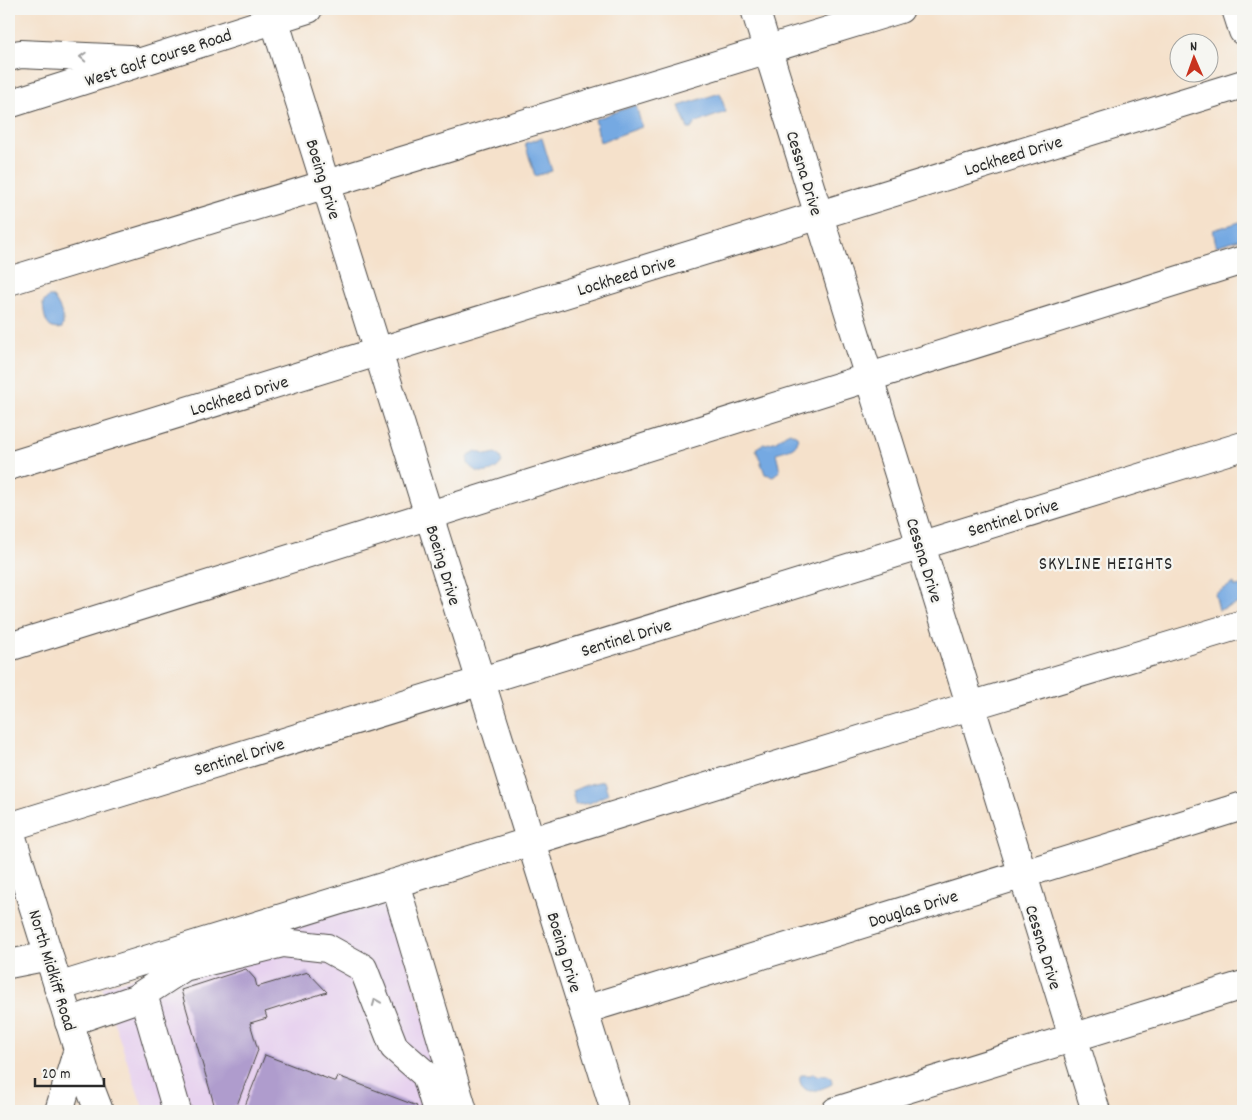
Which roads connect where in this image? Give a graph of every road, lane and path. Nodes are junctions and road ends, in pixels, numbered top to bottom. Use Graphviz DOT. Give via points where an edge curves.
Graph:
graph roads {
  1 [pos="308,9"];
  2 [pos="755,9"];
  3 [pos="900,9"];
  4 [pos="1236,9"];
  5 [pos="274,19"];
  6 [pos="1243,31"];
  7 [pos="767,50"];
  8 [pos="9,57"];
  9 [pos="150,60"];
  10 [pos="1243,84"];
  11 [pos="9,104"];
  12 [pos="326,185"];
  13 [pos="818,215"];
  14 [pos="1243,260"];
  15 [pos="9,281"];
  16 [pos="378,353"];
  17 [pos="868,377"];
  18 [pos="1243,446"];
  19 [pos="9,466"];
  20 [pos="428,514"];
  21 [pos="921,545"];
  22 [pos="1243,624"];
  23 [pos="9,647"];
  24 [pos="481,682"];
  25 [pos="970,706"];
  26 [pos="1243,806"];
  27 [pos="9,828"];
  28 [pos="531,842"];
  29 [pos="1022,874"];
  30 [pos="395,883"];
  31 [pos="49,956"];
  32 [pos="9,964"];
  33 [pos="1243,985"];
  34 [pos="58,987"];
  35 [pos="143,994"];
  36 [pos="584,1010"];
  37 [pos="69,1022"];
  38 [pos="1073,1037"];
  39 [pos="78,1049"];
  40 [pos="58,1111"];
  41 [pos="99,1111"];
  42 [pos="177,1111"];
  43 [pos="437,1111"];
  44 [pos="463,1111"];
  45 [pos="615,1111"];
  46 [pos="836,1111"];
  47 [pos="1096,1111"];
  1 -- 5 [label="street, West Golf Course Road"];
  2 -- 7 [label="street, Cessna Drive"];
  3 -- 7 [label="street"];
  4 -- 6 [label="street"];
  5 -- 9 [label="street, West Golf Course Road"];
  5 -- 12 [label="street, Boeing Drive"];
  7 -- 12 [label="street"];
  7 -- 13 [label="street, Cessna Drive"];
  9 -- 8 [label="street, one-way" via="20,54"];
  9 -- 11 [label="street, West Golf Course Road"];
  10 -- 13 [label="street, Lockheed Drive"];
  12 -- 15 [label="street"];
  12 -- 16 [label="street, Boeing Drive"];
  13 -- 16 [label="street, Lockheed Drive"];
  13 -- 17 [label="street, Cessna Drive"];
  14 -- 17 [label="street"];
  16 -- 19 [label="street, Lockheed Drive"];
  16 -- 20 [label="street, Boeing Drive"];
  17 -- 20 [label="street"];
  17 -- 21 [label="street, Cessna Drive"];
  18 -- 21 [label="street, Sentinel Drive"];
  20 -- 23 [label="street"];
  20 -- 24 [label="street, Boeing Drive"];
  21 -- 24 [label="street, Sentinel Drive"];
  21 -- 25 [label="street, Cessna Drive"];
  22 -- 25 [label="street"];
  24 -- 27 [label="street, Sentinel Drive"];
  24 -- 28 [label="street, Boeing Drive"];
  25 -- 28 [label="street"];
  25 -- 29 [label="street, Cessna Drive"];
  26 -- 29 [label="street, Douglas Drive"];
  27 -- 31 [label="street, North Midkiff Road"];
  28 -- 30 [label="street"];
  28 -- 36 [label="street, Boeing Drive"];
  29 -- 36 [label="street, Douglas Drive"];
  29 -- 38 [label="street, Cessna Drive"];
  30 -- 34 [label="street"];
  30 -- 44 [label="street"];
  31 -- 32 [label="street"];
  31 -- 34 [label="street, North Midkiff Road"];
  33 -- 38 [label="street"];
  34 -- 37 [label="street, North Midkiff Road"];
  35 -- 37 [label="street"];
  35 -- 42 [label="street"];
  43 -- 35 [label="street, one-way" via="426,1075 394,1047 363,968 327,948 283,943 184,967"];
  36 -- 45 [label="street, Boeing Drive"];
  37 -- 39 [label="street, North Midkiff Road"];
  38 -- 46 [label="street"];
  38 -- 47 [label="street, Cessna Drive"];
  39 -- 40 [label="street"];
  39 -- 41 [label="street, North Midkiff Road"];
}
